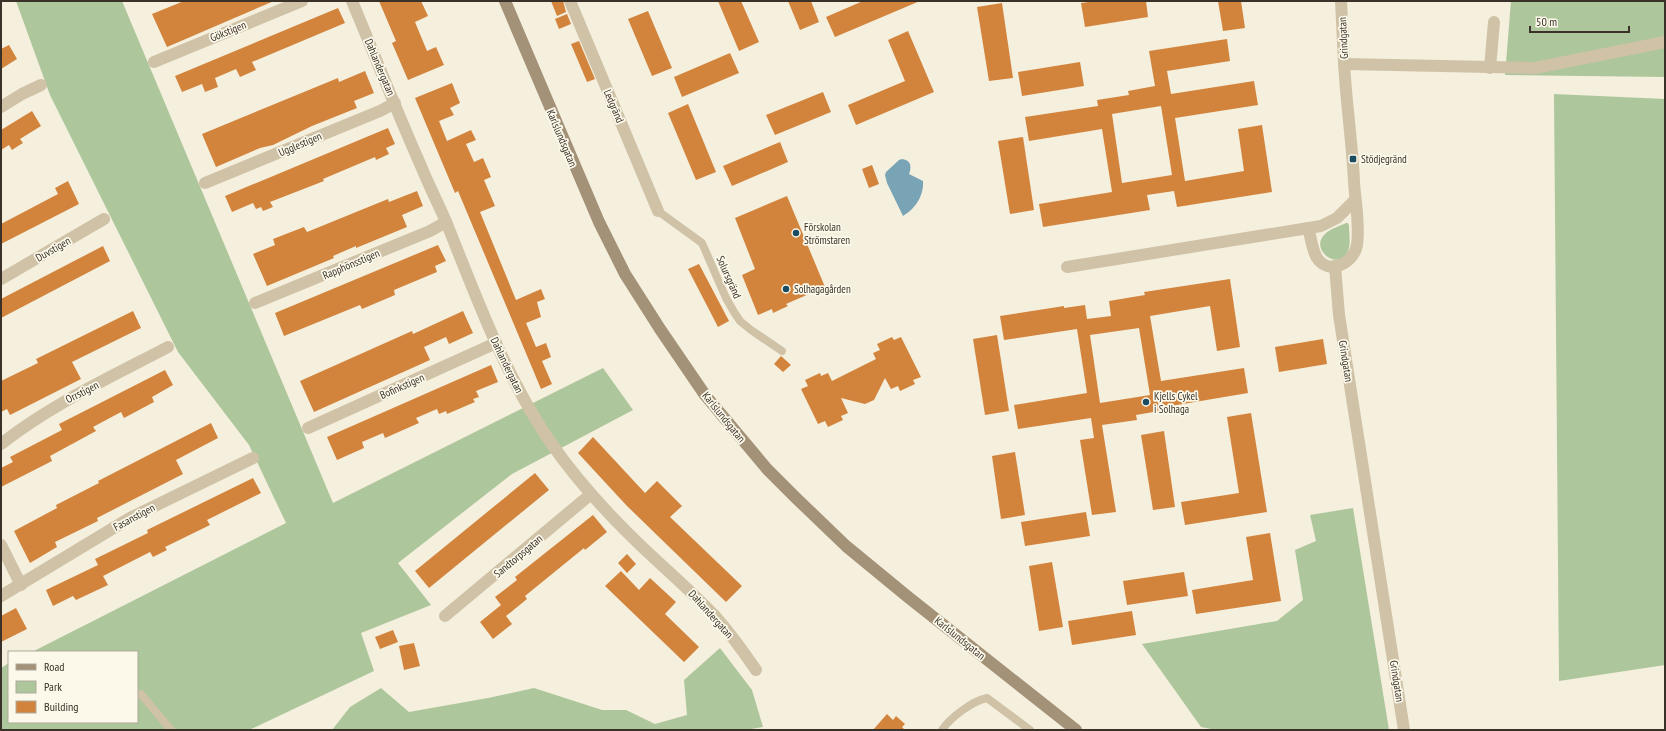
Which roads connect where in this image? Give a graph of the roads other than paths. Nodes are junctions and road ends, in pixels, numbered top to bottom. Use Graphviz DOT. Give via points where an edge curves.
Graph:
graph roads {
  1 [pos="302,1"];
  2 [pos="352,1"];
  3 [pos="505,1"];
  4 [pos="570,1"];
  5 [pos="1341,1"];
  6 [pos="1494,22"];
  7 [pos="1665,42"];
  8 [pos="154,62"];
  9 [pos="1344,64"];
  10 [pos="1490,68"];
  11 [pos="41,85"];
  12 [pos="395,103"];
  13 [pos="1,107"];
  14 [pos="205,183"];
  15 [pos="1355,200"];
  16 [pos="658,211"];
  17 [pos="104,219"];
  18 [pos="446,222"];
  19 [pos="1308,228"];
  20 [pos="1335,266"];
  21 [pos="1066,267"];
  22 [pos="1,279"];
  23 [pos="256,303"];
  24 [pos="496,343"];
  25 [pos="168,348"];
  26 [pos="782,351"];
  27 [pos="308,428"];
  28 [pos="1,444"];
  29 [pos="252,458"];
  30 [pos="591,494"];
  31 [pos="1,545"];
  32 [pos="21,584"];
  33 [pos="1,596"];
  34 [pos="445,616"];
  35 [pos="756,670"];
  36 [pos="141,694"];
  37 [pos="171,730"];
  38 [pos="942,730"];
  39 [pos="1030,730"];
  40 [pos="1076,730"];
  41 [pos="1404,730"];
  1 -- 8 [label="street, Gökstigen"];
  2 -- 12 [label="street, Dahlandergatan"];
  3 -- 40 [label="main road, Karlslundsgatan" via="598,222 625,274 705,395 767,469 829,530 888,581"];
  4 -- 16 [label="street, Ledgränd"];
  5 -- 9 [label="street, Grindgatan"];
  6 -- 10 [label="street"];
  7 -- 10 [label="street" via="1535,68"];
  9 -- 10 [label="street"];
  9 -- 15 [label="street, Grindgatan"];
  11 -- 13 [label="street"];
  12 -- 14 [label="street, Ugglestigen"];
  12 -- 18 [label="street, Dahlandergatan"];
  15 -- 19 [label="street" via="1344,213 1331,222"];
  15 -- 20 [label="street, Grindgatan" via="1357,226 1354,255 1345,264"];
  16 -- 26 [label="lane, Solursgränd" via="702,243 726,298 740,321"];
  17 -- 22 [label="street, Duvstigen"];
  18 -- 23 [label="street, Rapphönsstigen" via="430,231"];
  18 -- 24 [label="street, Dahlandergatan"];
  19 -- 20 [label="street" via="1316,256 1321,262"];
  19 -- 21 [label="street"];
  20 -- 41 [label="street, Grindgatan" via="1339,315"];
  24 -- 27 [label="street, Bofinkstigen"];
  24 -- 30 [label="street, Dahlandergatan" via="528,407 556,450"];
  25 -- 28 [label="street, Orrstigen" via="56,406"];
  29 -- 32 [label="street, Fasanstigen" via="130,518"];
  30 -- 34 [label="street, Sandtorpsgatan"];
  30 -- 35 [label="street, Dahlandergatan" via="715,616"];
  31 -- 32 [label="street"];
  32 -- 33 [label="street, Fasanstigen"];
  36 -- 37 [label="lane"];
  38 -- 39 [label="lane" via="968,706 987,698"];
}
